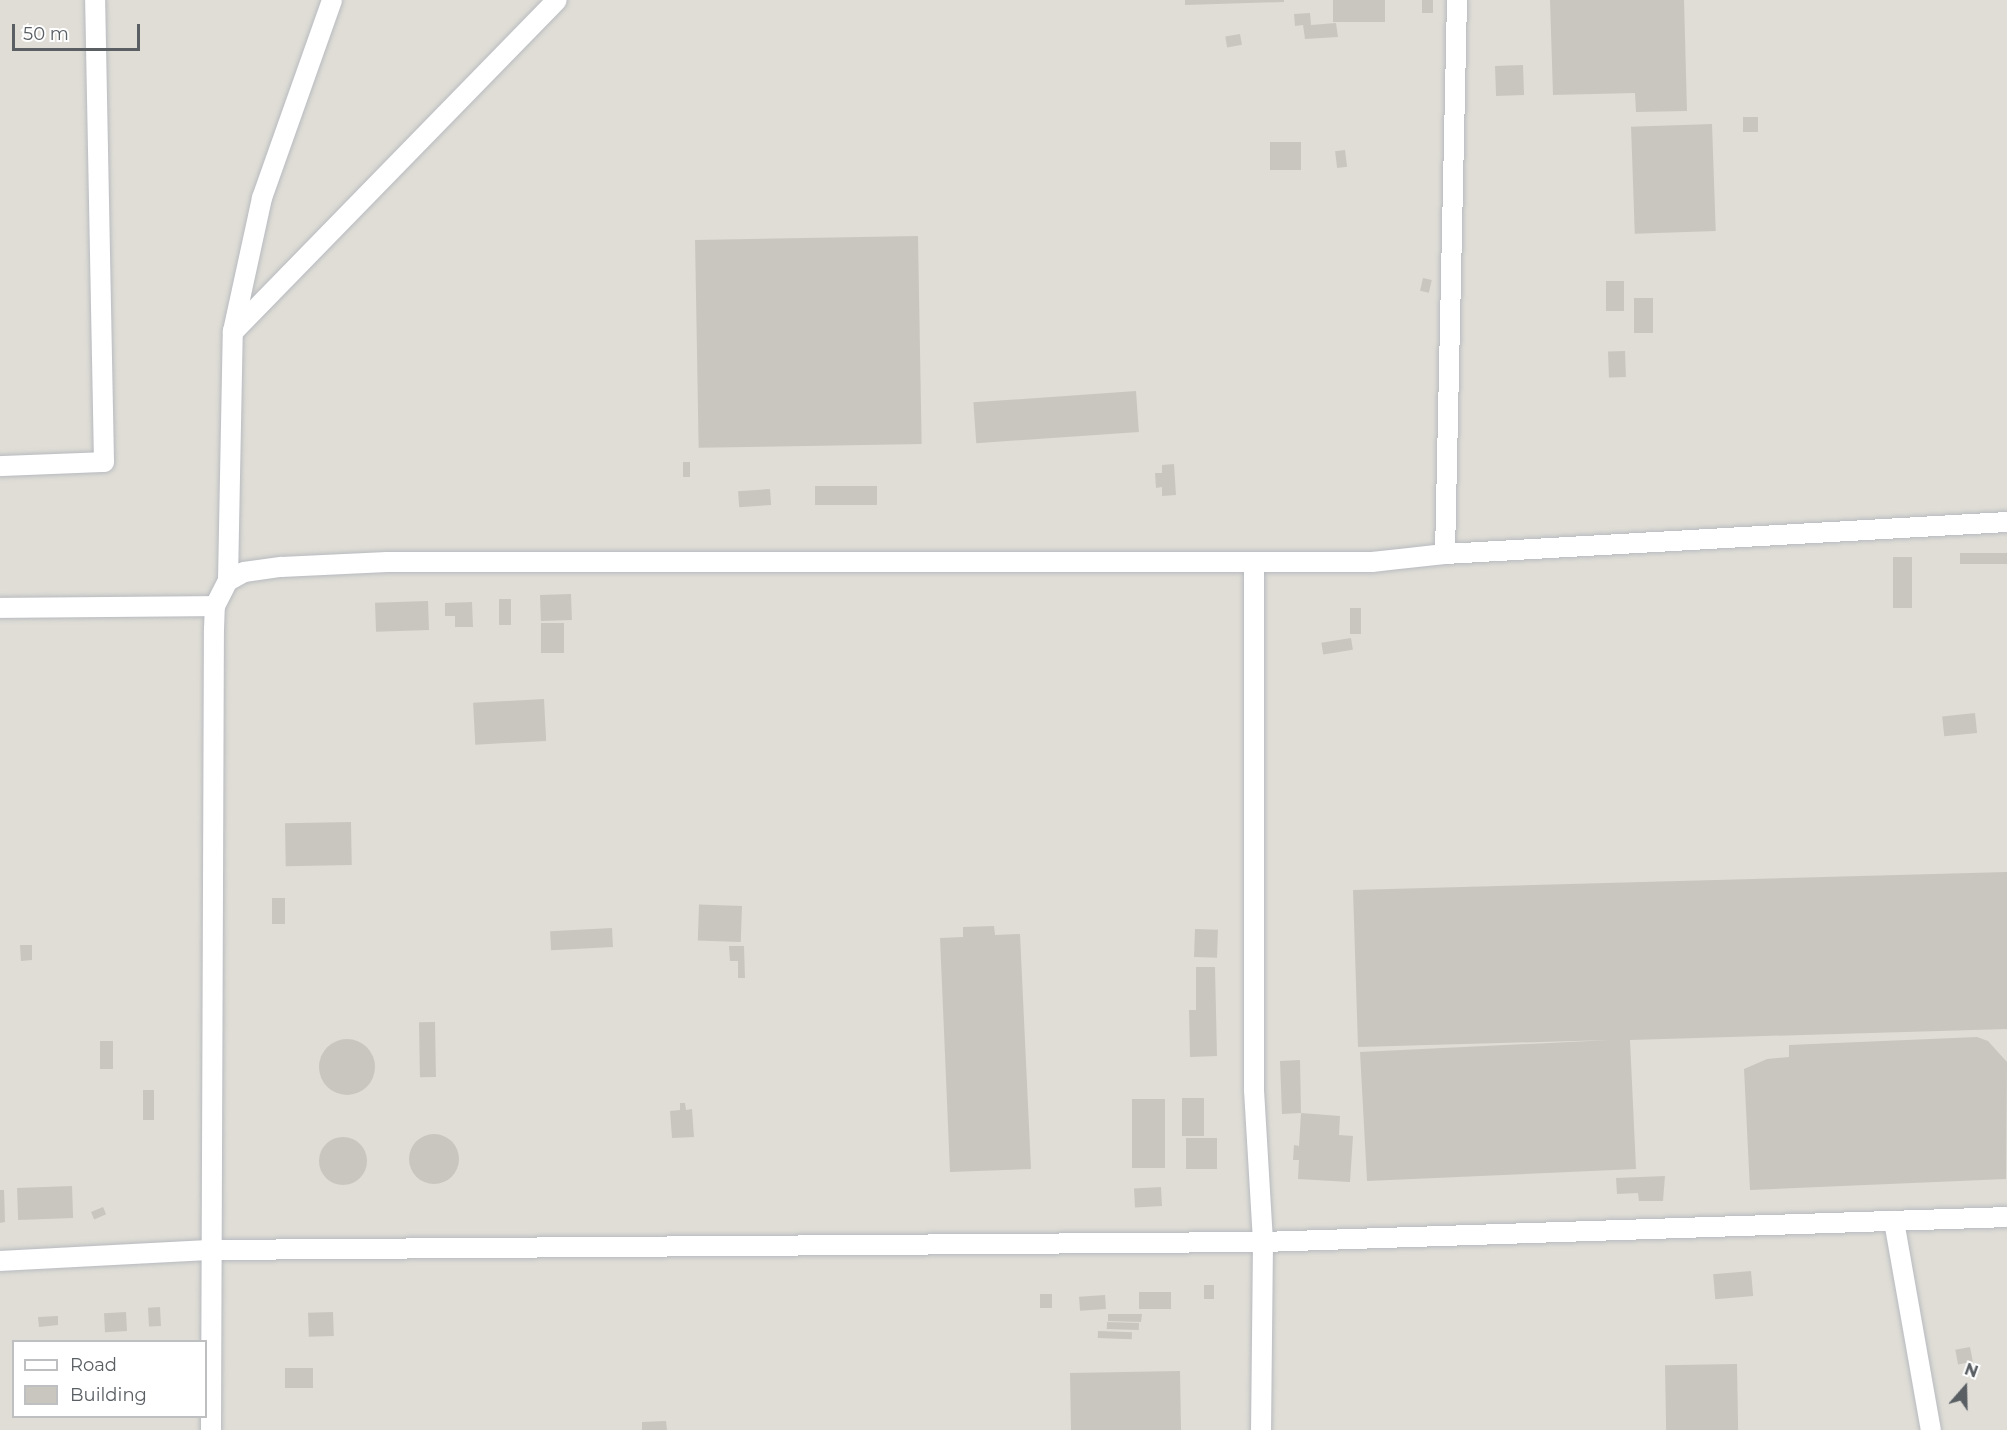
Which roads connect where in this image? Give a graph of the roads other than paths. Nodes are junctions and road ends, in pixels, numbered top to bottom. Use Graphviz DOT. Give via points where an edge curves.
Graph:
graph roads {
  1 [pos="95,0"];
  2 [pos="332,0"];
  3 [pos="557,0"];
  4 [pos="1456,0"];
  5 [pos="233,331"];
  6 [pos="0,466"];
  7 [pos="2007,522"];
  8 [pos="1445,554"];
  9 [pos="1254,562"];
  10 [pos="228,581"];
  11 [pos="215,606"];
  12 [pos="0,608"];
  13 [pos="2007,1217"];
  14 [pos="1894,1221"];
  15 [pos="1263,1242"];
  16 [pos="213,1250"];
  17 [pos="0,1261"];
  18 [pos="211,1430"];
  19 [pos="1261,1430"];
  20 [pos="1931,1430"];
  1 -- 6 [label="lane" via="104,462"];
  2 -- 5 [label="lane" via="262,198"];
  3 -- 5 [label="lane"];
  4 -- 8 [label="lane"];
  5 -- 10 [label="lane"];
  7 -- 8 [label="lane"];
  8 -- 9 [label="lane" via="1372,562"];
  9 -- 10 [label="lane" via="387,562 262,569 244,572"];
  9 -- 15 [label="lane" via="1254,1090"];
  10 -- 11 [label="lane"];
  11 -- 12 [label="lane"];
  11 -- 16 [label="lane"];
  13 -- 14 [label="lane"];
  14 -- 15 [label="lane"];
  14 -- 20 [label="lane"];
  15 -- 16 [label="lane"];
  15 -- 19 [label="lane"];
  16 -- 17 [label="lane"];
  16 -- 18 [label="lane"];
}
